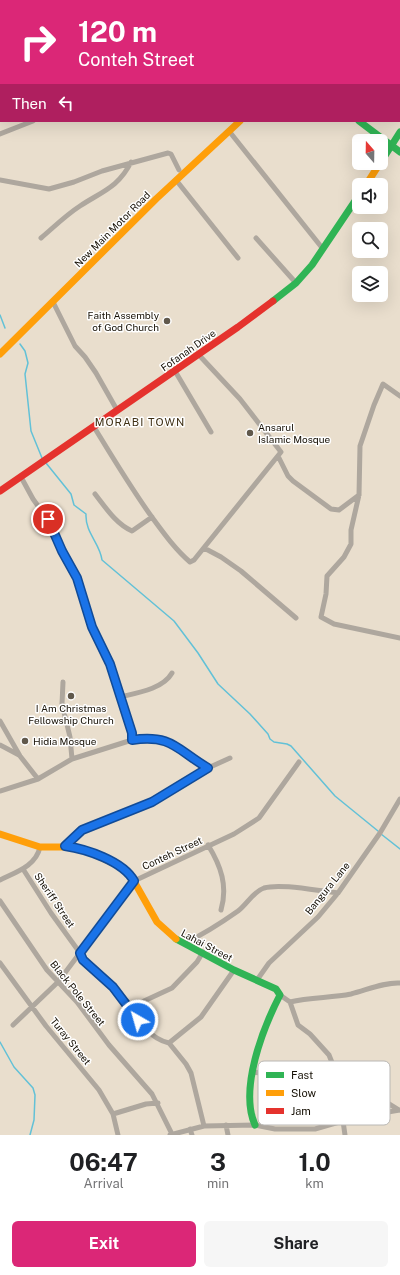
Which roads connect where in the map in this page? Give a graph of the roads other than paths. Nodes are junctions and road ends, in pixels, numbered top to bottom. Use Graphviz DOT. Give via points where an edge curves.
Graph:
graph roads {
  1 [pos="30,122"];
  2 [pos="233,122"];
  3 [pos="239,122"];
  4 [pos="361,122"];
  5 [pos="229,131"];
  6 [pos="400,132"];
  7 [pos="0,134"];
  8 [pos="391,147"];
  9 [pos="388,152"];
  10 [pos="400,152"];
  11 [pos="131,162"];
  12 [pos="179,170"];
  13 [pos="0,180"];
  14 [pos="176,180"];
  15 [pos="352,206"];
  16 [pos="41,238"];
  17 [pos="256,238"];
  18 [pos="323,249"];
  19 [pos="238,258"];
  20 [pos="296,282"];
  21 [pos="52,302"];
  22 [pos="0,347"];
  23 [pos="0,354"];
  24 [pos="198,354"];
  25 [pos="175,371"];
  26 [pos="400,396"];
  27 [pos="117,410"];
  28 [pos="94,427"];
  29 [pos="210,432"];
  30 [pos="278,456"];
  31 [pos="21,477"];
  32 [pos="0,492"];
  33 [pos="95,494"];
  34 [pos="359,495"];
  35 [pos="152,517"];
  36 [pos="204,548"];
  37 [pos="296,618"];
  38 [pos="400,638"];
  39 [pos="172,673"];
  40 [pos="63,682"];
  41 [pos="120,697"];
  42 [pos="0,721"];
  43 [pos="132,740"];
  44 [pos="0,746"];
  45 [pos="20,756"];
  46 [pos="230,758"];
  47 [pos="72,759"];
  48 [pos="299,762"];
  49 [pos="208,768"];
  50 [pos="38,779"];
  51 [pos="0,791"];
  52 [pos="400,799"];
  53 [pos="0,834"];
  54 [pos="208,845"];
  55 [pos="65,846"];
  56 [pos="40,847"];
  57 [pos="23,869"];
  58 [pos="0,880"];
  59 [pos="134,881"];
  60 [pos="338,893"];
  61 [pos="0,901"];
  62 [pos="221,910"];
  63 [pos="185,943"];
  64 [pos="203,952"];
  65 [pos="80,953"];
  66 [pos="0,963"];
  67 [pos="234,970"];
  68 [pos="257,980"];
  69 [pos="58,982"];
  70 [pos="400,983"];
  71 [pos="280,995"];
  72 [pos="290,1002"];
  73 [pos="32,1006"];
  74 [pos="131,1011"];
  75 [pos="13,1025"];
  76 [pos="169,1043"];
  77 [pos="332,1061"];
  78 [pos="253,1072"];
  79 [pos="258,1073"];
  80 [pos="158,1104"];
  81 [pos="390,1104"];
  82 [pos="400,1110"];
  83 [pos="390,1112"];
  84 [pos="113,1114"];
  85 [pos="226,1125"];
  86 [pos="255,1125"];
  87 [pos="330,1125"];
  88 [pos="344,1125"];
  89 [pos="204,1126"];
  90 [pos="190,1129"];
  91 [pos="298,1133"];
  92 [pos="118,1135"];
  93 [pos="170,1135"];
  94 [pos="192,1135"];
  95 [pos="228,1135"];
  96 [pos="345,1135"];
  1 -- 7 [label="street"];
  2 -- 12 [label="main road, New Main Motor Road"];
  3 -- 5 [label="main road, New Main Motor Road"];
  4 -- 8 [label="main road"];
  5 -- 14 [label="main road, New Main Motor Road"];
  5 -- 18 [label="street"];
  6 -- 8 [label="main road"];
  8 -- 9 [label="main road"];
  8 -- 10 [label="main road"];
  11 -- 12 [label="street" via="169,153"];
  11 -- 13 [label="street" via="49,189"];
  11 -- 16 [label="street" via="117,183 80,206"];
  12 -- 22 [label="main road, New Main Motor Road"];
  14 -- 19 [label="street"];
  14 -- 21 [label="main road, New Main Motor Road"];
  15 -- 18 [label="main road, Fofanah Drive"];
  17 -- 20 [label="street"];
  18 -- 20 [label="main road, Fofanah Drive"];
  20 -- 24 [label="main road, Fofanah Drive" via="257,314"];
  21 -- 23 [label="main road, New Main Motor Road"];
  21 -- 27 [label="street" via="75,346 92,367"];
  24 -- 25 [label="main road, Fofanah Drive"];
  24 -- 30 [label="street" via="240,398 281,452"];
  25 -- 27 [label="main road, Fofanah Drive"];
  25 -- 29 [label="street"];
  26 -- 34 [label="street" via="383,384 361,441"];
  27 -- 28 [label="main road, Fofanah Drive"];
  28 -- 31 [label="main road, Fofanah Drive"];
  28 -- 35 [label="street"];
  30 -- 34 [label="street" via="288,476 331,509 339,510"];
  30 -- 36 [label="street"];
  31 -- 32 [label="main road, Fofanah Drive"];
  31 -- 41 [label="street" via="51,524 77,578 92,627 110,664"];
  33 -- 35 [label="street" via="111,515 132,531"];
  34 -- 38 [label="street" via="352,522 349,550 327,576 321,617 334,624"];
  35 -- 36 [label="street" via="190,562"];
  36 -- 37 [label="street" via="226,560"];
  39 -- 41 [label="street" via="167,681 161,684"];
  40 -- 47 [label="street" via="62,704"];
  41 -- 43 [label="street"];
  42 -- 45 [label="street"];
  43 -- 47 [label="street"];
  43 -- 49 [label="street" via="158,738"];
  44 -- 45 [label="street"];
  45 -- 50 [label="street"];
  46 -- 49 [label="street"];
  47 -- 50 [label="street"];
  48 -- 54 [label="street, Conteh Street" via="259,818 234,834"];
  49 -- 55 [label="street" via="152,802 82,830"];
  50 -- 51 [label="street"];
  52 -- 60 [label="street, Bangura Lane" via="380,834"];
  53 -- 56 [label="main road, Lahai Street"];
  54 -- 59 [label="street, Conteh Street"];
  54 -- 62 [label="street" via="218,864 225,891"];
  55 -- 56 [label="main road, Lahai Street"];
  55 -- 59 [label="main road, Lahai Street" via="92,853 112,862 123,868"];
  56 -- 57 [label="street" via="36,858"];
  57 -- 58 [label="street"];
  57 -- 65 [label="street, Sheriff Street"];
  59 -- 63 [label="main road, Lahai Street" via="157,922 174,938"];
  59 -- 65 [label="street, Conteh Street"];
  60 -- 63 [label="street" via="284,886 265,888 258,891 240,910 204,934"];
  60 -- 68 [label="street, Bangura Lane" via="318,917 269,963"];
  61 -- 69 [label="street, Black Pole Street" via="39,960"];
  63 -- 64 [label="main road, Lahai Street"];
  64 -- 67 [label="main road, Lahai Street"];
  64 -- 74 [label="street" via="172,988 150,998"];
  65 -- 69 [label="street, Conteh Street"];
  65 -- 74 [label="street, Sheriff Street" via="83,960 113,987"];
  66 -- 73 [label="street, Turay Street"];
  67 -- 68 [label="main road, Lahai Street"];
  67 -- 76 [label="street" via="201,1017"];
  68 -- 71 [label="main road, Lahai Street" via="276,989"];
  69 -- 73 [label="street, Conteh Street"];
  69 -- 80 [label="street, Black Pole Street" via="148,1088"];
  70 -- 72 [label="street" via="351,994"];
  71 -- 72 [label="street"];
  71 -- 78 [label="main road" via="267,1021"];
  72 -- 77 [label="street" via="298,1025 310,1034"];
  73 -- 75 [label="street, Conteh Street"];
  73 -- 84 [label="street, Turay Street" via="99,1090"];
  74 -- 76 [label="street, Sheriff Street" via="150,1033 162,1042"];
  76 -- 89 [label="street" via="191,1074"];
  78 -- 79 [label="street"];
  78 -- 86 [label="main road" via="248,1102 251,1119"];
  80 -- 84 [label="street" via="146,1104"];
  80 -- 93 [label="street, Black Pole Street"];
  81 -- 82 [label="street"];
  82 -- 83 [label="street"];
  84 -- 92 [label="street, Turay Street"];
  85 -- 86 [label="street"];
  85 -- 89 [label="street"];
  85 -- 95 [label="street"];
  86 -- 91 [label="street"];
  87 -- 91 [label="street"];
  88 -- 96 [label="street"];
  89 -- 90 [label="street"];
  90 -- 93 [label="street"];
  90 -- 94 [label="street"];
}
